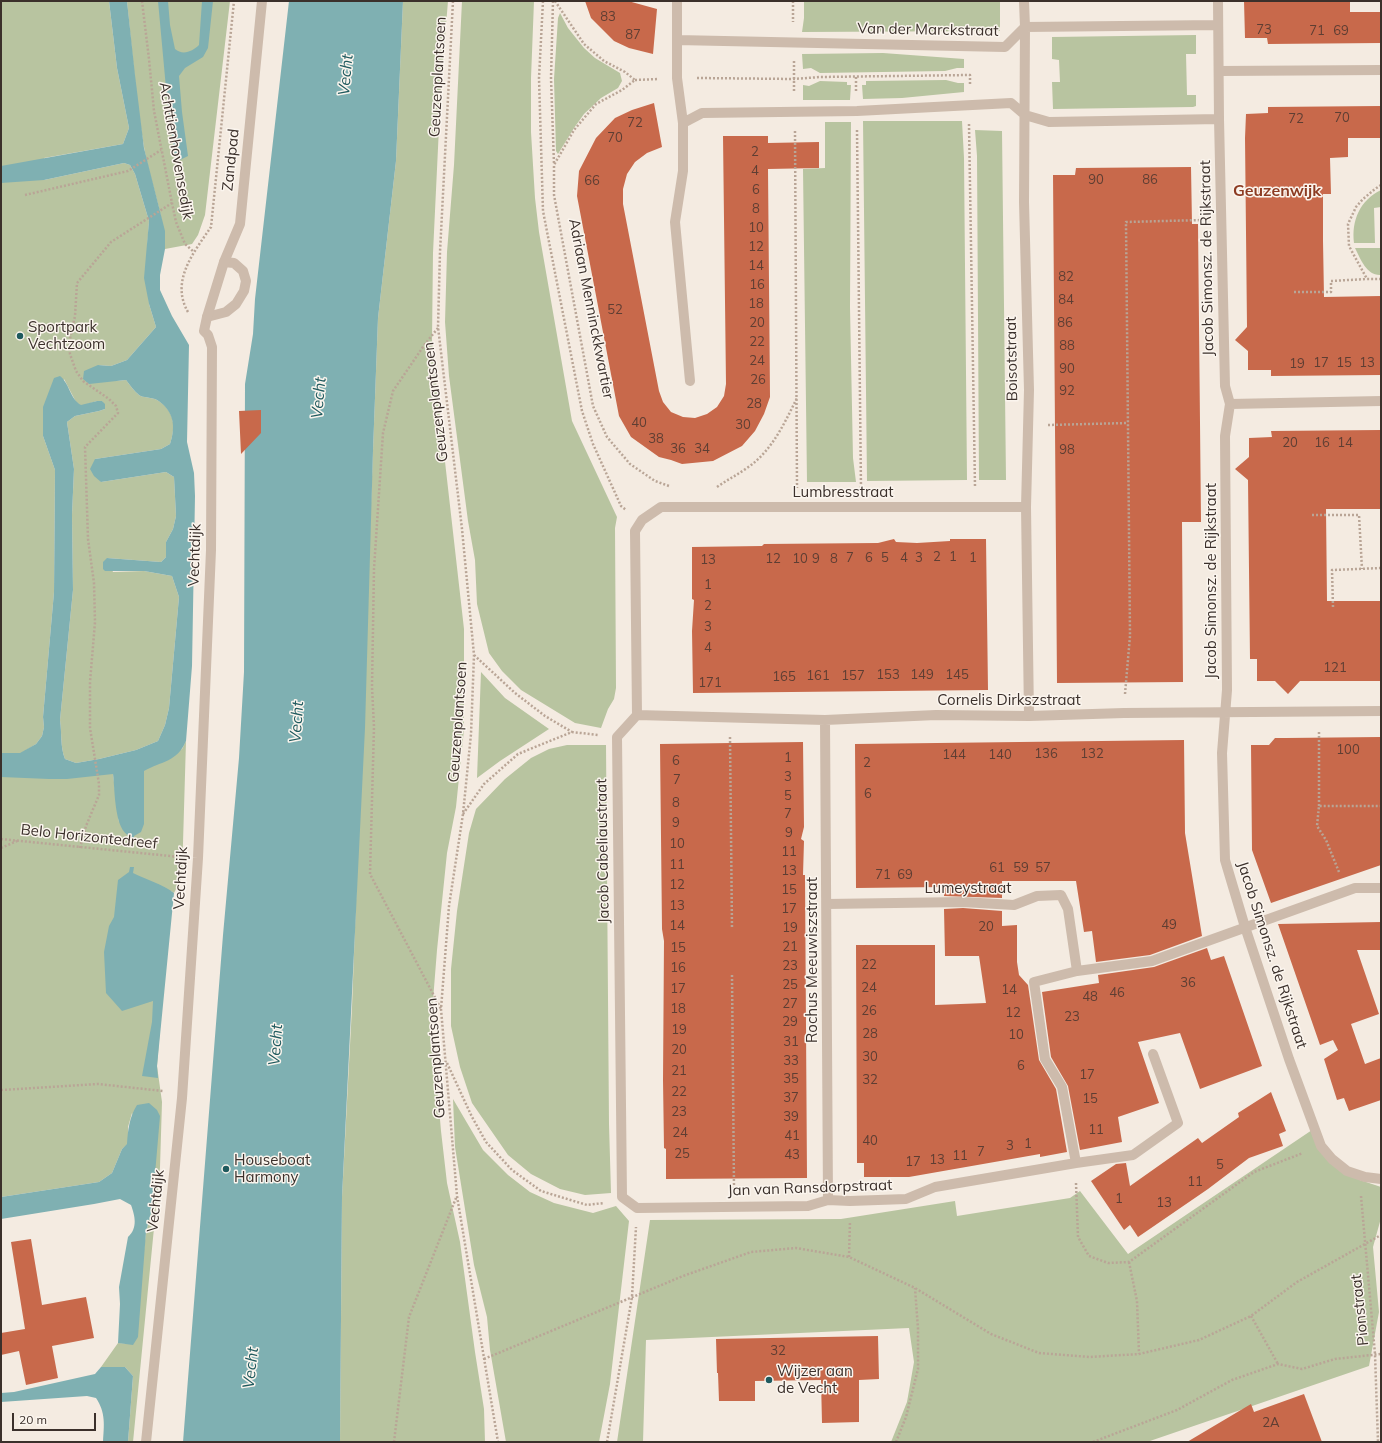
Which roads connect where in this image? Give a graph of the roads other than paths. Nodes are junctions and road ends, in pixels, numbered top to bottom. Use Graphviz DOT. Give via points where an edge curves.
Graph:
graph roads {
  1 [pos="262,1"];
  2 [pos="677,1"];
  3 [pos="1024,1"];
  4 [pos="1218,1"];
  5 [pos="1218,26"];
  6 [pos="1025,27"];
  7 [pos="677,40"];
  8 [pos="1381,70"];
  9 [pos="1220,71"];
  10 [pos="1025,115"];
  11 [pos="1219,119"];
  12 [pos="683,123"];
  13 [pos="224,262"];
  14 [pos="207,317"];
  15 [pos="690,381"];
  16 [pos="1381,401"];
  17 [pos="1230,404"];
  18 [pos="1026,507"];
  19 [pos="1381,711"];
  20 [pos="1224,712"];
  21 [pos="637,715"];
  22 [pos="1029,716"];
  23 [pos="825,720"];
  24 [pos="1381,888"];
  25 [pos="827,904"];
  26 [pos="1245,927"];
  27 [pos="1077,971"];
  28 [pos="1153,1054"];
  29 [pos="1076,1162"];
  30 [pos="1381,1179"];
  31 [pos="828,1200"];
  32 [pos="637,1208"];
  33 [pos="146,1442"];
  1 -- 13 [label="street, Zandpad" via="240,224"];
  2 -- 7 [label="street"];
  3 -- 6 [label="street, Boisotstraat"];
  4 -- 5 [label="street, Jacob Simonsz. de Rijkstraat"];
  5 -- 6 [label="street"];
  5 -- 9 [label="street, Jacob Simonsz. de Rijkstraat"];
  6 -- 7 [label="street, Van der Marckstraat" via="1005,47"];
  6 -- 10 [label="street, Boisotstraat"];
  7 -- 12 [label="street" via="677,78"];
  8 -- 9 [label="street"];
  9 -- 11 [label="street, Jacob Simonsz. de Rijkstraat"];
  10 -- 11 [label="street" via="1049,122"];
  10 -- 12 [label="street" via="1011,103 857,111 702,113"];
  10 -- 18 [label="street, Boisotstraat" via="1024,202 1029,390"];
  11 -- 17 [label="street, Jacob Simonsz. de Rijkstraat" via="1225,386"];
  12 -- 15 [label="street" via="683,171 675,222"];
  13 -- 14 [label="street, Zandpad"];
  13 -- 14 [label="street" via="234,263 243,271 246,281 244,291 236,304 226,312"];
  14 -- 33 [label="street, Vechtdijk" via="204,331 212,347 211,542 198,858 182,1098"];
  16 -- 17 [label="street"];
  17 -- 20 [label="street, Jacob Simonsz. de Rijkstraat" via="1225,436 1227,690"];
  18 -- 21 [label="street, Lumbresstraat" via="661,507 642,520 634,531"];
  18 -- 22 [label="street, Boisotstraat"];
  19 -- 20 [label="street, Cornelis Dirkszstraat"];
  20 -- 22 [label="street, Cornelis Dirkszstraat"];
  20 -- 26 [label="street, Jacob Simonsz. de Rijkstraat" via="1222,753 1225,860"];
  21 -- 23 [label="street, Cornelis Dirkszstraat"];
  21 -- 32 [label="street, Jacob Cabeliaustraat" via="617,737 622,1197"];
  22 -- 23 [label="street, Cornelis Dirkszstraat" via="936,715"];
  23 -- 25 [label="street, Rochus Meeuwiszstraat"];
  24 -- 26 [label="street" via="1355,888"];
  25 -- 27 [label="street, Lumeystraat" via="963,902 1014,905 1037,896 1061,895 1068,909"];
  25 -- 31 [label="street, Rochus Meeuwiszstraat"];
  26 -- 27 [label="street" via="1152,961"];
  26 -- 30 [label="street, Jacob Simonsz. de Rijkstraat" via="1321,1146 1347,1171"];
  27 -- 29 [label="street" via="1034,982 1045,1060 1062,1087"];
  28 -- 29 [label="street, Jan van Ransdorpstraat" via="1178,1123 1133,1155"];
  29 -- 31 [label="street, Jan van Ransdorpstraat" via="935,1187 906,1199"];
  31 -- 32 [label="street, Jan van Ransdorpstraat" via="808,1206"];
}
